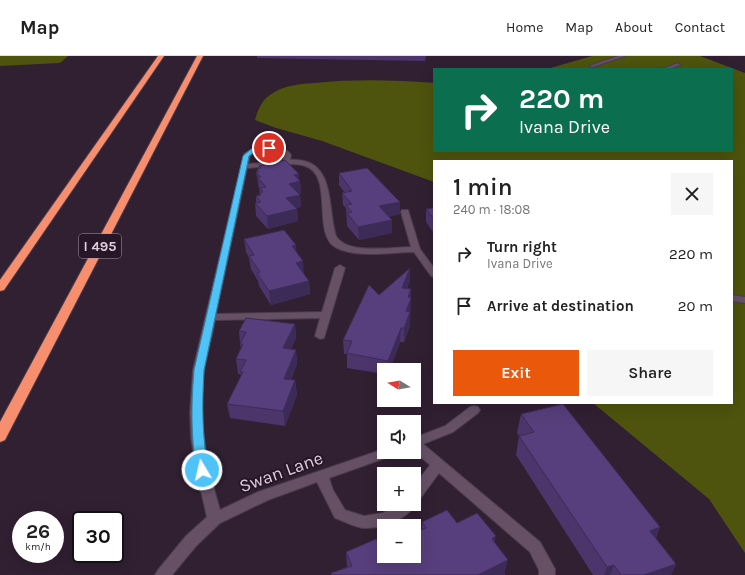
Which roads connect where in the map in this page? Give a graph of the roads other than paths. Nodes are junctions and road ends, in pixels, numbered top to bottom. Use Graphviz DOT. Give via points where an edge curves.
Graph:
graph roads {
  1 [pos="161,56"];
  2 [pos="200,56"];
  3 [pos="623,56"];
  4 [pos="678,64"];
  5 [pos="596,68"];
  6 [pos="668,68"];
  7 [pos="286,163"];
  8 [pos="244,166"];
  9 [pos="405,212"];
  10 [pos="416,249"];
  11 [pos="340,268"];
  12 [pos="433,273"];
  13 [pos="0,288"];
  14 [pos="733,298"];
  15 [pos="745,300"];
  16 [pos="326,315"];
  17 [pos="210,317"];
  18 [pos="320,336"];
  19 [pos="474,410"];
  20 [pos="0,436"];
  21 [pos="421,440"];
  22 [pos="421,449"];
  23 [pos="377,456"];
  24 [pos="438,464"];
  25 [pos="322,477"];
  26 [pos="421,487"];
  27 [pos="400,511"];
  28 [pos="215,519"];
  29 [pos="163,575"];
  30 [pos="547,575"];
  1 -- 13 [label="highway"];
  2 -- 20 [label="highway, I 495"];
  3 -- 5 [label="street" via="589,67"];
  4 -- 6 [label="street"];
  7 -- 8 [label="street"];
  7 -- 8 [label="street" via="286,152 277,148 265,148 248,154"];
  7 -- 10 [label="street" via="304,163 318,171 331,234 335,242 352,249"];
  8 -- 17 [label="street"];
  9 -- 10 [label="street"];
  10 -- 12 [label="street"];
  11 -- 16 [label="street"];
  14 -- 15 [label="street"];
  16 -- 17 [label="street"];
  16 -- 18 [label="street"];
  17 -- 28 [label="street" via="199,370 196,404 202,470"];
  19 -- 21 [label="street" via="448,429"];
  22 -- 24 [label="street"];
  23 -- 25 [label="street, Swan Lane"];
  24 -- 26 [label="street"];
  24 -- 30 [label="street" via="535,547"];
  25 -- 27 [label="street" via="340,514 364,522 385,519"];
  25 -- 28 [label="street, Swan Lane" via="263,496"];
  28 -- 29 [label="street, Swan Lane" via="191,541"];
}
